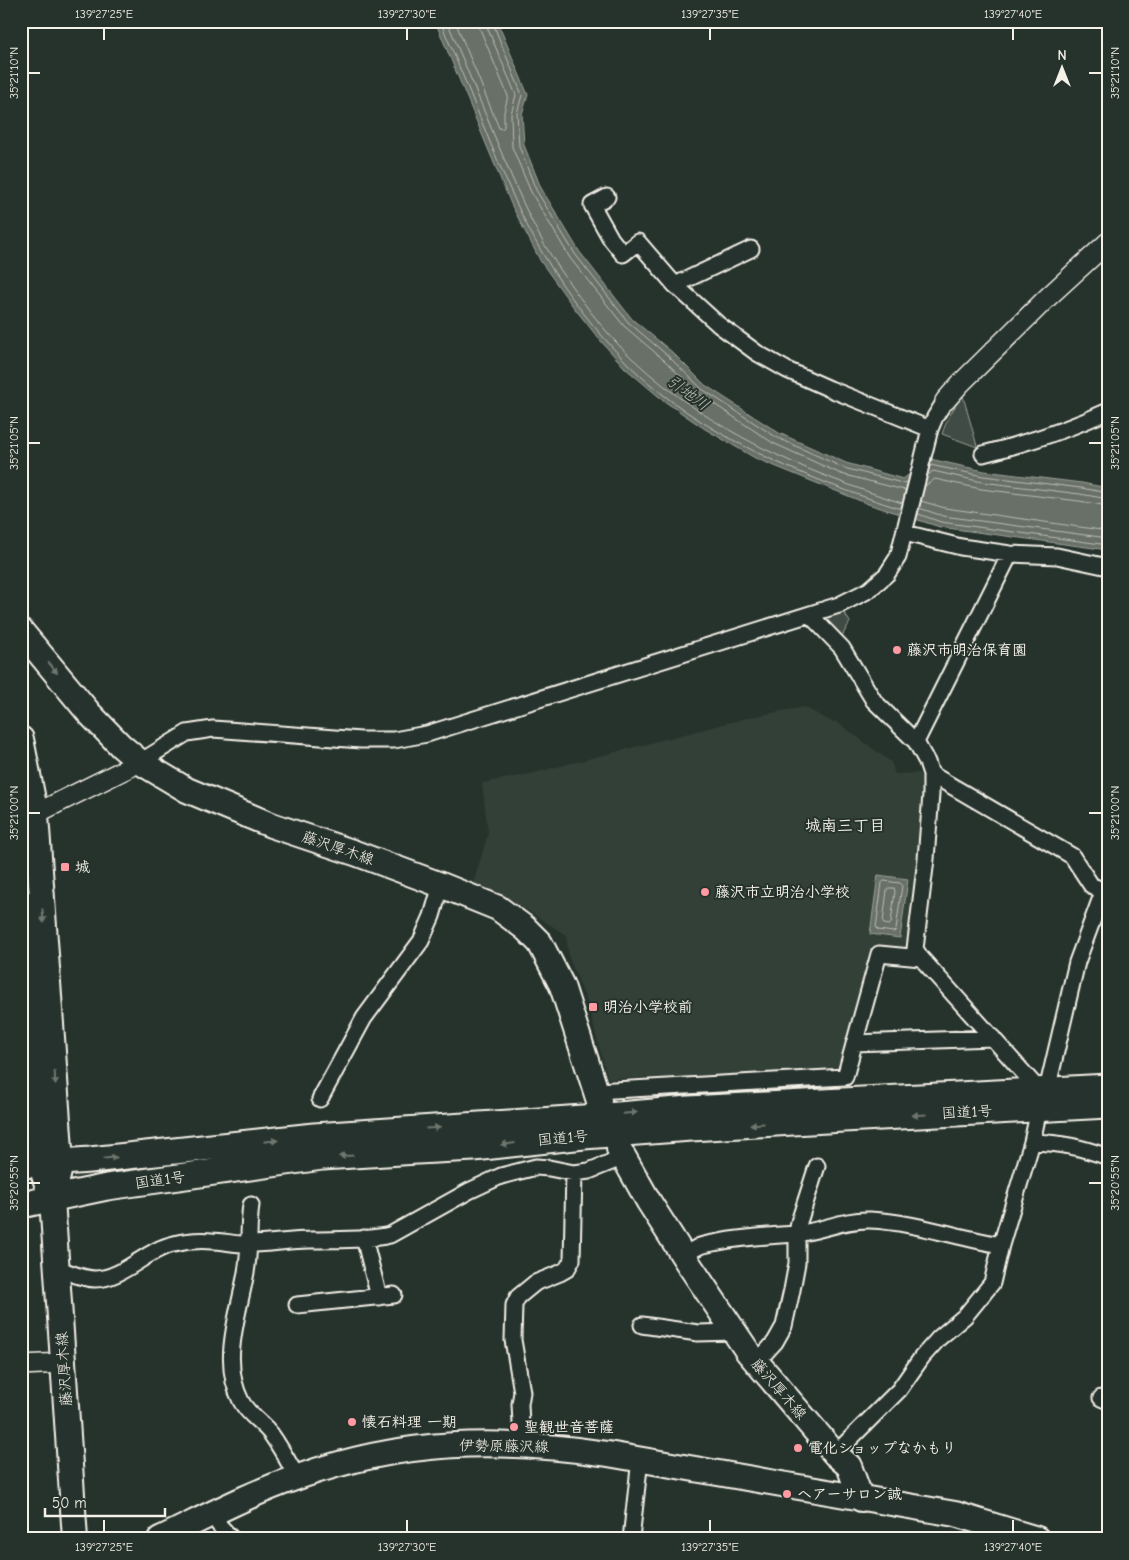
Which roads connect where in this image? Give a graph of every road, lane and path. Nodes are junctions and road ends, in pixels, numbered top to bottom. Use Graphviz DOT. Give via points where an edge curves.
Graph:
graph roads {
  1 [pos="607,197"];
  2 [pos="1108,242"];
  3 [pos="751,249"];
  4 [pos="675,285"];
  5 [pos="945,402"];
  6 [pos="1108,411"];
  7 [pos="930,429"];
  8 [pos="983,454"];
  9 [pos="905,532"];
  10 [pos="1010,554"];
  11 [pos="1108,567"];
  12 [pos="810,615"];
  13 [pos="21,631"];
  14 [pos="21,739"];
  15 [pos="916,742"];
  16 [pos="140,762"];
  17 [pos="931,774"];
  18 [pos="29,818"];
  19 [pos="441,885"];
  20 [pos="1106,893"];
  21 [pos="920,958"];
  22 [pos="21,959"];
  23 [pos="28,1019"];
  24 [pos="992,1038"];
  25 [pos="854,1043"];
  26 [pos="1108,1086"];
  27 [pos="598,1096"];
  28 [pos="1042,1096"];
  29 [pos="320,1099"];
  30 [pos="1108,1105"];
  31 [pos="1032,1142"];
  32 [pos="621,1153"];
  33 [pos="1108,1157"];
  34 [pos="41,1164"];
  35 [pos="817,1166"];
  36 [pos="574,1173"];
  37 [pos="52,1199"];
  38 [pos="21,1205"];
  39 [pos="251,1205"];
  40 [pos="797,1234"];
  41 [pos="364,1238"];
  42 [pos="248,1244"];
  43 [pos="1002,1245"];
  44 [pos="683,1255"];
  45 [pos="58,1269"];
  46 [pos="297,1305"];
  47 [pos="642,1324"];
  48 [pos="735,1332"];
  49 [pos="64,1363"];
  50 [pos="756,1363"];
  51 [pos="21,1365"];
  52 [pos="522,1444"];
  53 [pos="835,1454"];
  54 [pos="640,1459"];
  55 [pos="297,1477"];
  56 [pos="860,1499"];
  57 [pos="216,1513"];
  58 [pos="75,1539"];
  59 [pos="160,1539"];
  60 [pos="232,1539"];
  61 [pos="631,1539"];
  62 [pos="1037,1539"];
  1 -- 4 [label="street" via="592,205 611,239 623,254 638,242"];
  2 -- 5 [label="street" via="1048,297"];
  3 -- 4 [label="street"];
  4 -- 7 [label="street" via="719,325 758,353 830,390"];
  5 -- 7 [label="street"];
  6 -- 8 [label="street" via="1061,432"];
  7 -- 9 [label="street"];
  9 -- 10 [label="street" via="961,547"];
  9 -- 12 [label="street" via="898,557 887,574 869,590"];
  10 -- 11 [label="street" via="1057,556"];
  10 -- 15 [label="street"];
  12 -- 15 [label="street" via="842,648 874,701"];
  12 -- 16 [label="street" via="427,734 394,740 361,740 213,729 186,733"];
  13 -- 16 [label="main road, 藤沢厚木線, one-way" via="89,713"];
  14 -- 18 [label="main road, 藤沢厚木線"];
  15 -- 17 [label="street"];
  16 -- 18 [label="street"];
  16 -- 19 [label="main road, 藤沢厚木線" via="187,790 272,825"];
  17 -- 20 [label="street" via="1072,856 1091,885"];
  17 -- 21 [label="street" via="926,859 915,949"];
  18 -- 23 [label="main road" via="24,854"];
  18 -- 34 [label="main road, 藤沢厚木線, one-way"];
  19 -- 27 [label="main road, 藤沢厚木線" via="498,908 526,928 540,943 562,986"];
  19 -- 29 [label="street" via="421,941 364,1018"];
  20 -- 28 [label="street" via="1077,962"];
  21 -- 24 [label="street"];
  21 -- 25 [label="street" via="879,954"];
  22 -- 23 [label="main road, 藤沢厚木線"];
  23 -- 34 [label="main road, 藤沢厚木線"];
  24 -- 25 [label="street"];
  24 -- 28 [label="street"];
  25 -- 27 [label="street" via="845,1076"];
  26 -- 28 [label="highway, 国道1号"];
  28 -- 30 [label="highway, 国道1号"];
  28 -- 31 [label="street"];
  34 -- 28 [label="highway, 国道1号, one-way" via="314,1136 689,1109"];
  28 -- 37 [label="highway, 国道1号, one-way" via="474,1148 322,1157 107,1187"];
  31 -- 33 [label="street" via="1078,1147"];
  31 -- 43 [label="street"];
  32 -- 36 [label="street" via="595,1169"];
  32 -- 44 [label="main road, 藤沢厚木線"];
  34 -- 37 [label="main road, 藤沢厚木線"];
  35 -- 40 [label="street"];
  36 -- 41 [label="street" via="536,1167 501,1176 390,1235"];
  36 -- 52 [label="street" via="572,1260 567,1269 518,1296 514,1305 513,1340 522,1392"];
  37 -- 38 [label="highway, 国道1号"];
  37 -- 45 [label="main road, 藤沢厚木線"];
  39 -- 42 [label="street"];
  40 -- 43 [label="street" via="868,1220 926,1228"];
  40 -- 44 [label="street" via="724,1241 701,1246"];
  40 -- 50 [label="street" via="797,1263 784,1326"];
  41 -- 42 [label="street"];
  41 -- 46 [label="street" via="387,1296"];
  42 -- 45 [label="street" via="194,1241 172,1244 120,1272 95,1279"];
  42 -- 55 [label="street" via="232,1345 234,1381 250,1414 272,1434"];
  43 -- 53 [label="street" via="992,1283 966,1316 939,1338 899,1390"];
  44 -- 48 [label="main road, 藤沢厚木線"];
  45 -- 49 [label="main road, 藤沢厚木線"];
  47 -- 48 [label="street" via="698,1333"];
  48 -- 50 [label="main road, 藤沢厚木線"];
  49 -- 51 [label="street"];
  49 -- 58 [label="main road, 藤沢厚木線"];
  50 -- 53 [label="main road, 藤沢厚木線"];
  52 -- 54 [label="main road, 伊勢原藤沢線"];
  52 -- 55 [label="main road, 伊勢原藤沢線" via="472,1443 386,1452"];
  53 -- 56 [label="main road, 藤沢厚木線" via="849,1466"];
  54 -- 56 [label="main road, 伊勢原藤沢線"];
  54 -- 61 [label="street"];
  55 -- 57 [label="main road, 伊勢原藤沢線"];
  56 -- 62 [label="main road" via="955,1514"];
  57 -- 59 [label="main road, 伊勢原藤沢線"];
  57 -- 60 [label="street" via="219,1525"];
}
